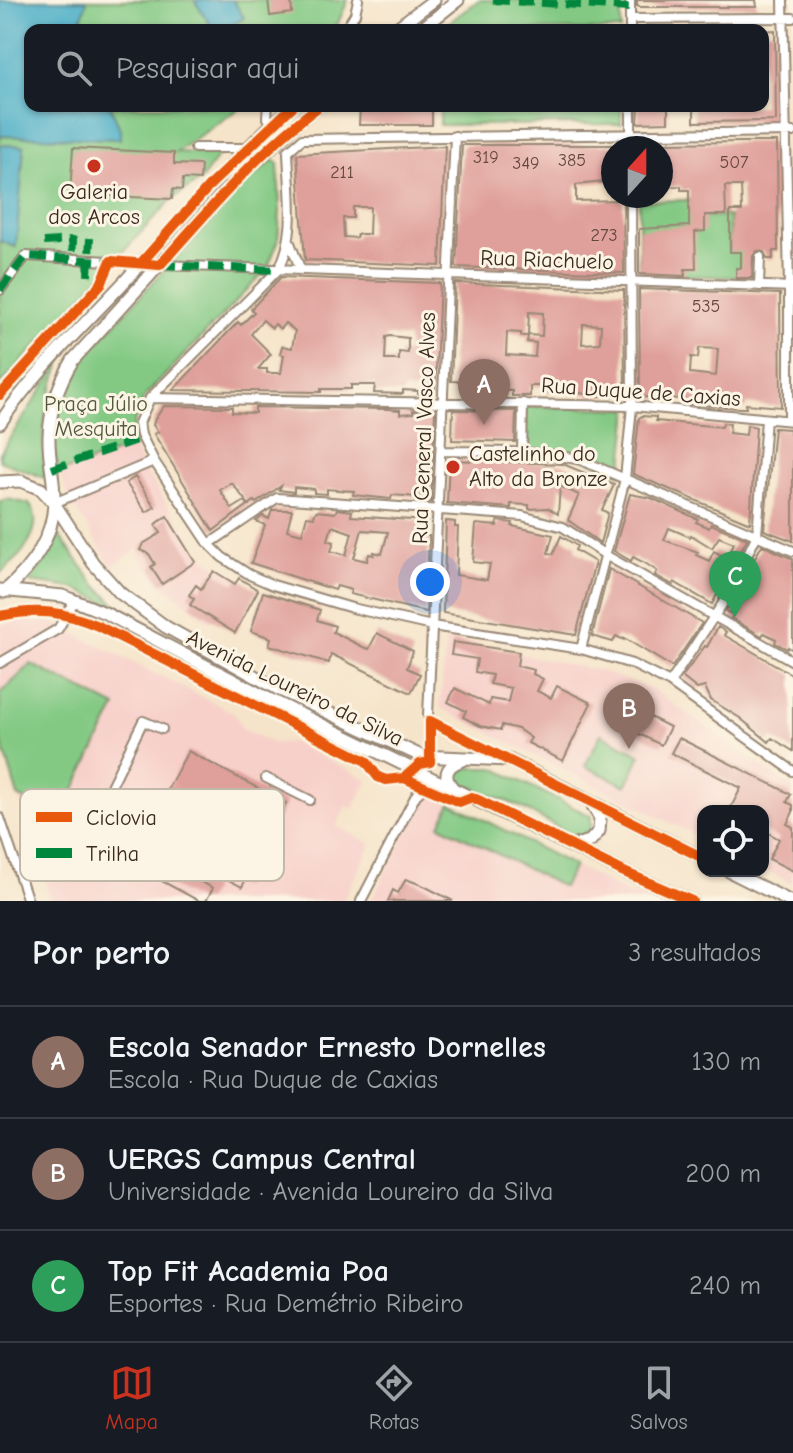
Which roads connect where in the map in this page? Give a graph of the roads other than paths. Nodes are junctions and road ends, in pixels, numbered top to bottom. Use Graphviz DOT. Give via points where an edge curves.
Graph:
graph roads {
  1 [pos="358,0"];
  2 [pos="434,0"];
  3 [pos="458,0"];
  4 [pos="630,0"];
  5 [pos="783,0"];
  6 [pos="793,18"];
  7 [pos="630,19"];
  8 [pos="783,19"];
  9 [pos="349,24"];
  10 [pos="402,24"];
  11 [pos="428,24"];
  12 [pos="630,24"];
  13 [pos="267,112"];
  14 [pos="286,112"];
  15 [pos="311,112"];
  16 [pos="631,112"];
  17 [pos="272,125"];
  18 [pos="789,132"];
  19 [pos="631,133"];
  20 [pos="455,136"];
  21 [pos="195,148"];
  22 [pos="246,148"];
  23 [pos="631,208"];
  24 [pos="290,241"];
  25 [pos="760,257"];
  26 [pos="141,263"];
  27 [pos="160,265"];
  28 [pos="300,268"];
  29 [pos="278,270"];
  30 [pos="448,274"];
  31 [pos="632,282"];
  32 [pos="759,286"];
  33 [pos="791,287"];
  34 [pos="0,290"];
  35 [pos="150,398"];
  36 [pos="444,402"];
  37 [pos="523,403"];
  38 [pos="632,406"];
  39 [pos="766,419"];
  40 [pos="791,421"];
  41 [pos="0,423"];
  42 [pos="442,451"];
  43 [pos="522,453"];
  44 [pos="154,461"];
  45 [pos="625,479"];
  46 [pos="0,482"];
  47 [pos="54,503"];
  48 [pos="439,512"];
  49 [pos="757,535"];
  50 [pos="209,544"];
  51 [pos="793,551"];
  52 [pos="607,556"];
  53 [pos="2,592"];
  54 [pos="75,600"];
  55 [pos="714,617"];
  56 [pos="432,626"];
  57 [pos="581,649"];
  58 [pos="793,661"];
  59 [pos="0,663"];
  60 [pos="670,683"];
  61 [pos="430,721"];
  62 [pos="162,729"];
  63 [pos="468,759"];
  64 [pos="509,760"];
  65 [pos="793,771"];
  66 [pos="266,778"];
  67 [pos="434,779"];
  68 [pos="452,787"];
  69 [pos="110,789"];
  70 [pos="310,800"];
  71 [pos="590,802"];
  72 [pos="0,818"];
  73 [pos="571,846"];
  74 [pos="697,855"];
  75 [pos="20,877"];
  76 [pos="741,877"];
  77 [pos="21,881"];
  78 [pos="28,901"];
  79 [pos="361,901"];
  80 [pos="692,901"];
  81 [pos="789,901"];
  1 -- 9 [label="street"];
  2 -- 10 [label="main road"];
  3 -- 11 [label="main road"];
  4 -- 7 [label="street"];
  5 -- 8 [label="street"];
  6 -- 8 [label="street"];
  7 -- 8 [label="street"];
  7 -- 12 [label="street"];
  8 -- 18 [label="street"];
  13 -- 17 [label="street"];
  14 -- 17 [label="main road"];
  15 -- 27 [label="main road" via="242,174"];
  16 -- 19 [label="street"];
  17 -- 22 [label="main road"];
  18 -- 19 [label="street"];
  18 -- 33 [label="street"];
  19 -- 20 [label="street"];
  20 -- 24 [label="street" via="302,139 288,151"];
  20 -- 30 [label="street, Rua General Vasco Alves"];
  21 -- 22 [label="street"];
  22 -- 26 [label="main road"];
  23 -- 31 [label="street"];
  24 -- 28 [label="street"];
  24 -- 29 [label="street"];
  25 -- 32 [label="street"];
  26 -- 34 [label="street" via="26,256"];
  26 -- 41 [label="main road"];
  27 -- 29 [label="street"];
  27 -- 47 [label="main road" via="73,360 60,385 49,437"];
  28 -- 29 [label="street, Rua Riachuelo"];
  28 -- 30 [label="street, Rua Riachuelo"];
  29 -- 35 [label="street"];
  30 -- 31 [label="street, Rua Riachuelo"];
  30 -- 36 [label="street, Rua General Vasco Alves"];
  31 -- 32 [label="street, Rua Riachuelo"];
  31 -- 38 [label="street"];
  32 -- 33 [label="street, Rua Riachuelo"];
  33 -- 40 [label="street"];
  35 -- 36 [label="street, Rua Duque de Caxias"];
  35 -- 44 [label="street" via="139,423"];
  36 -- 37 [label="street, Rua Duque de Caxias"];
  36 -- 42 [label="street, Rua General Vasco Alves"];
  37 -- 38 [label="street, Rua Duque de Caxias"];
  37 -- 43 [label="street"];
  38 -- 39 [label="street, Rua Duque de Caxias"];
  38 -- 45 [label="street"];
  39 -- 40 [label="street, Rua Duque de Caxias"];
  39 -- 49 [label="street"];
  42 -- 43 [label="street"];
  42 -- 48 [label="street, Rua General Vasco Alves"];
  43 -- 45 [label="street" via="581,460"];
  44 -- 47 [label="street"];
  44 -- 50 [label="street"];
  45 -- 49 [label="street"];
  45 -- 52 [label="street"];
  46 -- 47 [label="main road" via="34,485"];
  47 -- 53 [label="main road" via="38,553"];
  47 -- 63 [label="main road, Avenida Loureiro da Silva" via="93,563 120,593 166,627 278,689 421,756"];
  48 -- 50 [label="street" via="277,498"];
  48 -- 52 [label="street" via="545,521"];
  48 -- 56 [label="street, Rua General Vasco Alves"];
  49 -- 51 [label="street"];
  49 -- 55 [label="street"];
  50 -- 56 [label="street" via="236,567 273,585"];
  52 -- 55 [label="street"];
  52 -- 57 [label="street"];
  53 -- 54 [label="main road, Avenida Loureiro da Silva"];
  54 -- 59 [label="street" via="58,629"];
  54 -- 67 [label="main road, Avenida Loureiro da Silva"];
  55 -- 58 [label="street"];
  55 -- 60 [label="street"];
  56 -- 57 [label="street"];
  56 -- 61 [label="street, Rua General Vasco Alves"];
  57 -- 60 [label="street" via="632,664"];
  60 -- 65 [label="street"];
  61 -- 64 [label="street, Avenida Loureiro da Silva"];
  62 -- 69 [label="street" via="143,721"];
  63 -- 64 [label="main road, Avenida Loureiro da Silva"];
  63 -- 68 [label="main road" via="449,767 446,776"];
  64 -- 71 [label="main road, Avenida Loureiro da Silva"];
  66 -- 70 [label="street"];
  67 -- 68 [label="main road, Avenida Loureiro da Silva"];
  67 -- 79 [label="street" via="416,795"];
  68 -- 73 [label="main road, Avenida Loureiro da Silva"];
  71 -- 73 [label="main road" via="600,818 599,831 590,841"];
  71 -- 74 [label="main road, Avenida Loureiro da Silva"];
  72 -- 75 [label="street"];
  73 -- 80 [label="main road, Avenida Loureiro da Silva"];
  76 -- 81 [label="main road"];
  77 -- 78 [label="street"];
}
